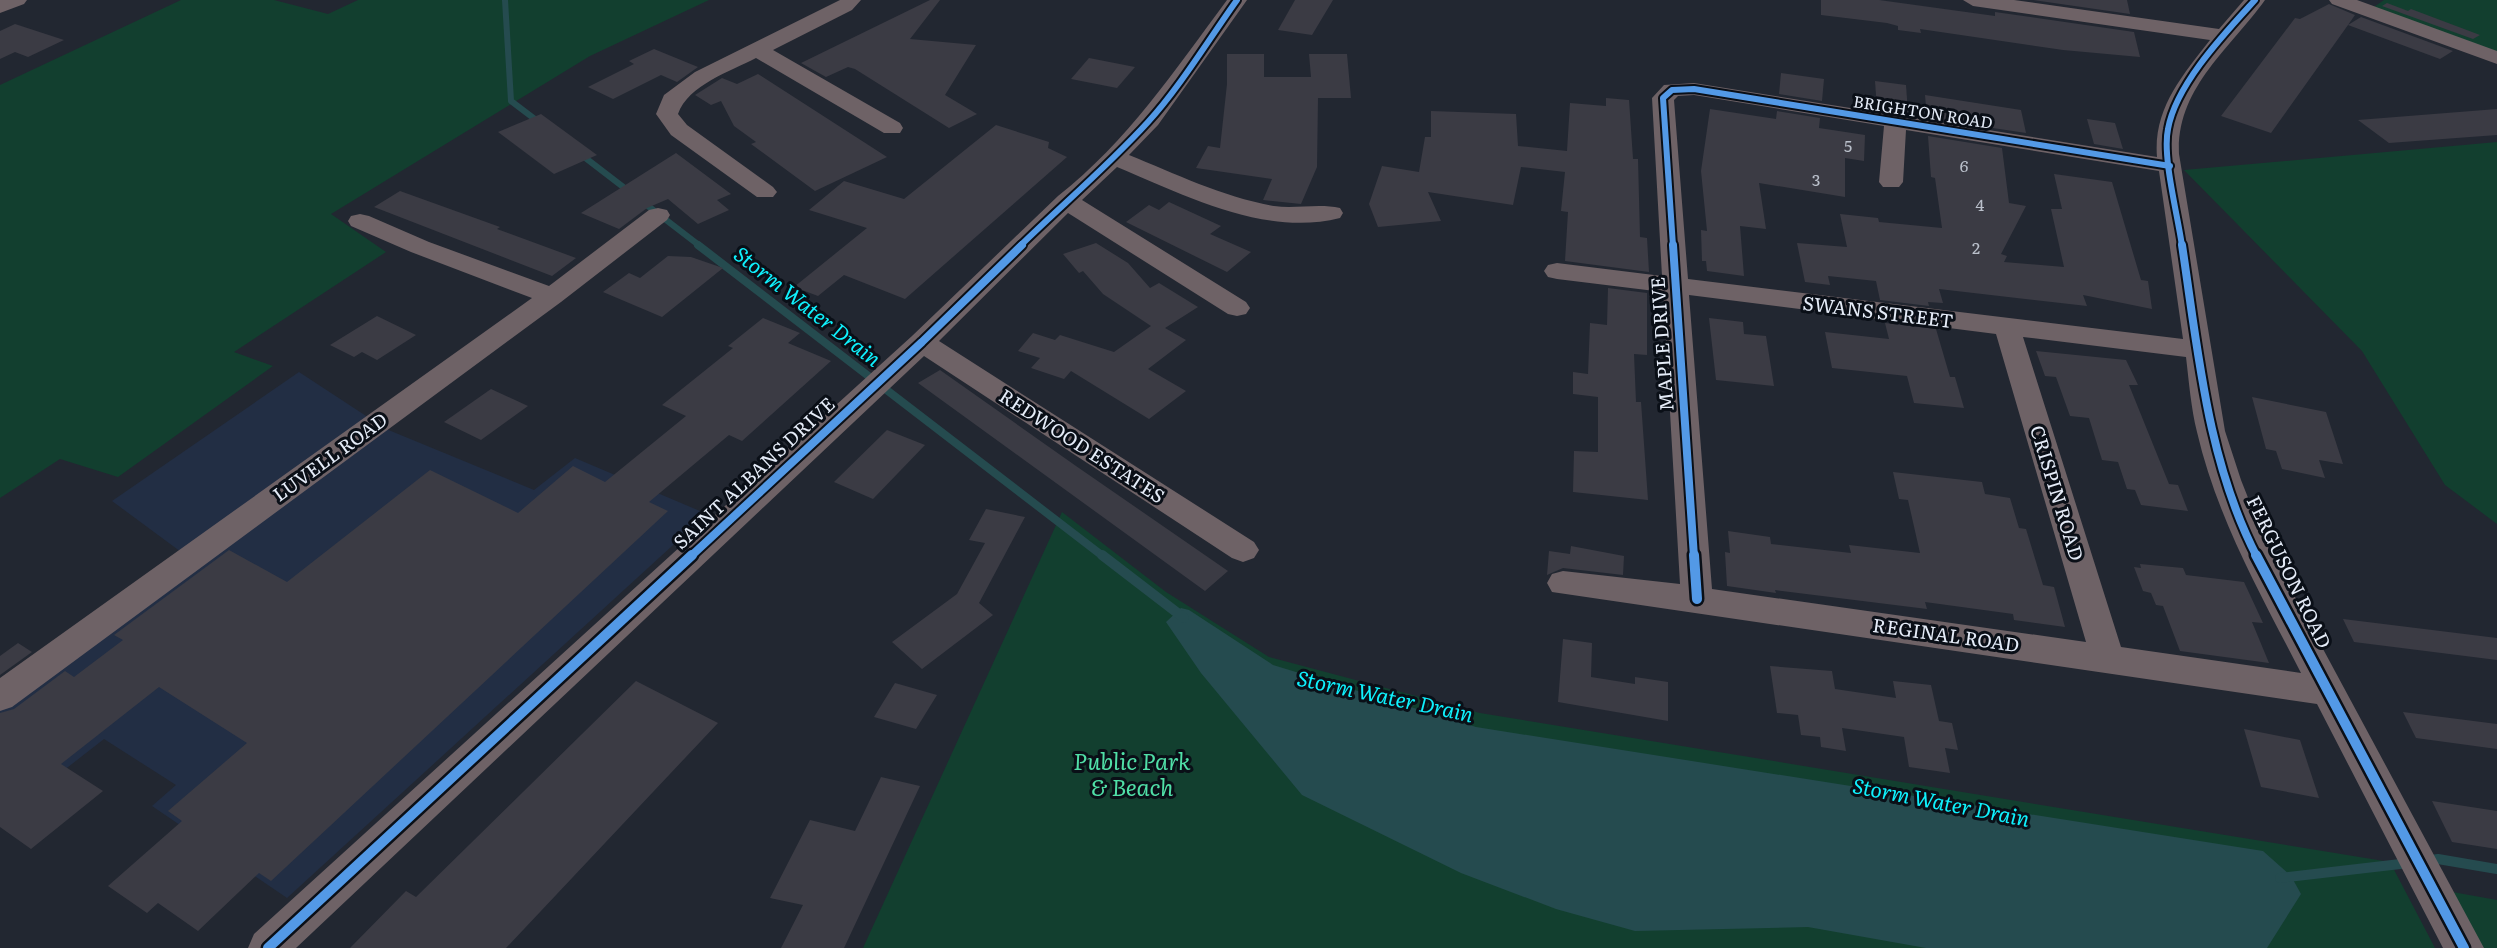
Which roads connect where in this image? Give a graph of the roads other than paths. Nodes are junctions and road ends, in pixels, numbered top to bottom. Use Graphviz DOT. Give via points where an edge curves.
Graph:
graph roads {
  1 [pos="17,0"];
  2 [pos="851,0"];
  3 [pos="1235,0"];
  4 [pos="1973,0"];
  5 [pos="2255,0"];
  6 [pos="2340,0"];
  7 [pos="0,7"];
  8 [pos="2223,36"];
  9 [pos="758,50"];
  10 [pos="2497,58"];
  11 [pos="1672,90"];
  12 [pos="1895,122"];
  13 [pos="892,128"];
  14 [pos="1113,157"];
  15 [pos="2170,166"];
  16 [pos="1891,182"];
  17 [pos="765,192"];
  18 [pos="1066,201"];
  19 [pos="1331,212"];
  20 [pos="658,215"];
  21 [pos="360,221"];
  22 [pos="1557,271"];
  23 [pos="1676,288"];
  24 [pos="552,296"];
  25 [pos="1237,308"];
  26 [pos="2007,327"];
  27 [pos="922,342"];
  28 [pos="2198,350"];
  29 [pos="1243,550"];
  30 [pos="1563,583"];
  31 [pos="1697,599"];
  32 [pos="2108,659"];
  33 [pos="2329,691"];
  34 [pos="0,697"];
  35 [pos="268,948"];
  36 [pos="2464,948"];
  1 -- 7 [label="street"];
  2 -- 9 [label="street"];
  3 -- 14 [label="street, SAINT ALBANS DRIVE" via="1150,120"];
  4 -- 8 [label="street"];
  5 -- 8 [label="street, FERGUSON ROAD"];
  6 -- 10 [label="street"];
  8 -- 15 [label="street, FERGUSON ROAD" via="2176,105 2167,128"];
  9 -- 13 [label="street"];
  9 -- 17 [label="street" via="690,85 672,100 667,114 679,131"];
  11 -- 12 [label="street, BRIGHTON ROAD" via="1693,89"];
  11 -- 23 [label="street, MAPLE DRIVE" via="1663,98"];
  12 -- 15 [label="street, BRIGHTON ROAD"];
  12 -- 16 [label="street"];
  14 -- 18 [label="street, SAINT ALBANS DRIVE"];
  14 -- 19 [label="street" via="1256,211 1308,217"];
  15 -- 28 [label="street, FERGUSON ROAD"];
  18 -- 25 [label="street"];
  18 -- 27 [label="street, SAINT ALBANS DRIVE"];
  20 -- 24 [label="street, LUVELL ROAD"];
  21 -- 24 [label="street"];
  22 -- 23 [label="street, SWANS STREET"];
  23 -- 26 [label="street, SWANS STREET"];
  23 -- 31 [label="street, MAPLE DRIVE"];
  24 -- 34 [label="street, LUVELL ROAD"];
  26 -- 28 [label="street, SWANS STREET"];
  26 -- 32 [label="street, CRISPIN ROAD"];
  27 -- 29 [label="street, REDWOOD ESTATES"];
  27 -- 35 [label="street, SAINT ALBANS DRIVE"];
  28 -- 33 [label="street, FERGUSON ROAD" via="2211,430 2250,543"];
  30 -- 31 [label="street, REGINAL ROAD"];
  31 -- 32 [label="street, REGINAL ROAD"];
  32 -- 33 [label="street, REGINAL ROAD"];
  33 -- 36 [label="street, FERGUSON ROAD"];
}
